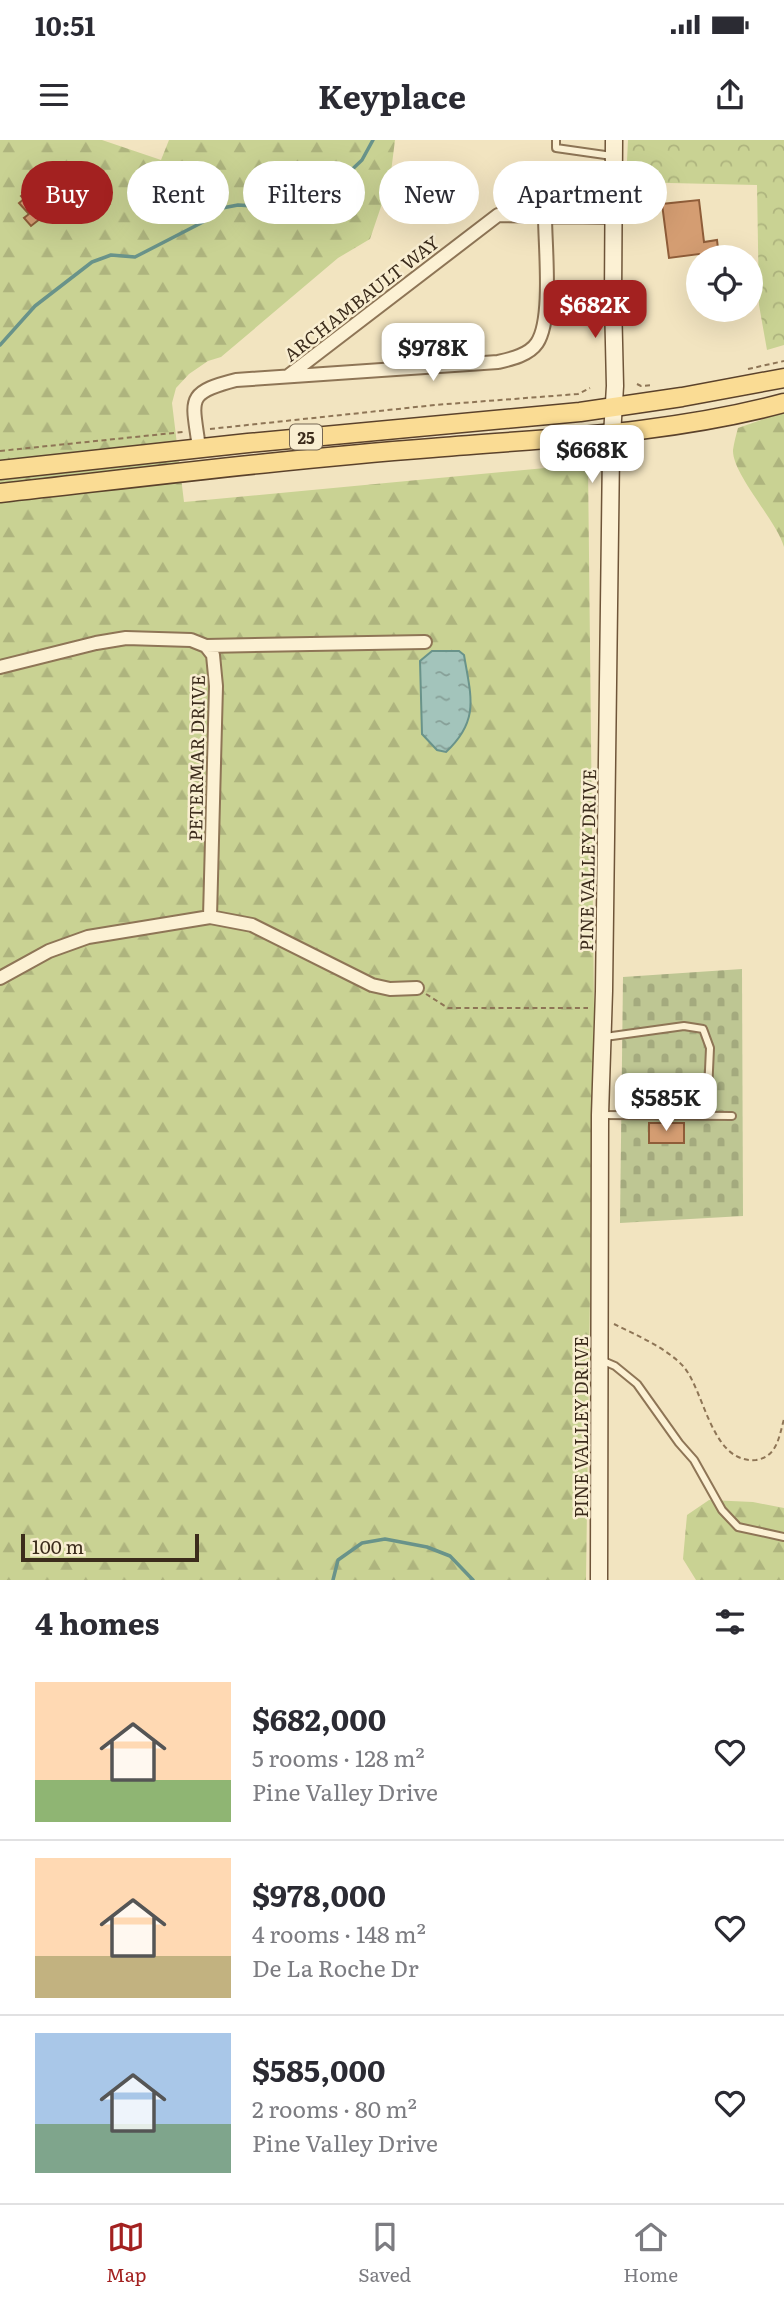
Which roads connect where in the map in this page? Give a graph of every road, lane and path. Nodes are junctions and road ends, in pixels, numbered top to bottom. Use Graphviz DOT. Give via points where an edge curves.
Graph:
graph roads {
  1 [pos="556,140"];
  2 [pos="614,140"];
  3 [pos="614,157"];
  4 [pos="614,161"];
  5 [pos="493,219"];
  6 [pos="545,224"];
  7 [pos="613,224"];
  8 [pos="784,361"];
  9 [pos="743,370"];
  10 [pos="288,376"];
  11 [pos="784,378"];
  12 [pos="637,384"];
  13 [pos="660,385"];
  14 [pos="590,388"];
  15 [pos="784,403"];
  16 [pos="612,407"];
  17 [pos="611,434"];
  18 [pos="198,439"];
  19 [pos="0,451"];
  20 [pos="0,470"];
  21 [pos="0,493"];
  22 [pos="425,642"];
  23 [pos="206,646"];
  24 [pos="0,667"];
  25 [pos="210,917"];
  26 [pos="0,978"];
  27 [pos="417,988"];
  28 [pos="603,1008"];
  29 [pos="602,1038"];
  30 [pos="600,1115"];
  31 [pos="707,1115"];
  32 [pos="733,1116"];
  33 [pos="600,1317"];
  34 [pos="600,1359"];
  35 [pos="784,1419"];
  36 [pos="784,1537"];
  37 [pos="599,1580"];
  1 -- 3 [label="lane" via="556,148"];
  2 -- 3 [label="street, PINE VALLEY DRIVE"];
  3 -- 4 [label="street, PINE VALLEY DRIVE"];
  5 -- 10 [label="street, ARCHAMBAULT WAY"];
  6 -- 10 [label="street" via="544,328 536,346 498,362"];
  7 -- 16 [label="street, PINE VALLEY DRIVE"];
  8 -- 9 [label="path"];
  10 -- 18 [label="street" via="236,380 206,388 194,408"];
  11 -- 16 [label="main road, 25"];
  12 -- 13 [label="path"];
  14 -- 18 [label="path" via="578,394 435,405"];
  15 -- 17 [label="main road, 25" via="732,417"];
  16 -- 17 [label="street, PINE VALLEY DRIVE"];
  16 -- 18 [label="main road, 25"];
  17 -- 21 [label="main road, 25"];
  17 -- 28 [label="street, PINE VALLEY DRIVE"];
  18 -- 19 [label="path"];
  18 -- 20 [label="main road, 25"];
  22 -- 23 [label="street"];
  23 -- 24 [label="street" via="191,640 126,638"];
  23 -- 25 [label="street, PETERMAR DRIVE" via="214,655 216,686"];
  25 -- 26 [label="street" via="88,937 49,951"];
  25 -- 27 [label="street" via="252,925 372,985"];
  27 -- 28 [label="path" via="448,1008"];
  28 -- 29 [label="street, PINE VALLEY DRIVE"];
  29 -- 30 [label="street, PINE VALLEY DRIVE"];
  29 -- 31 [label="lane" via="684,1026 703,1029 710,1048"];
  30 -- 31 [label="lane"];
  30 -- 33 [label="street, PINE VALLEY DRIVE"];
  31 -- 32 [label="lane"];
  33 -- 34 [label="street, PINE VALLEY DRIVE"];
  33 -- 35 [label="path" via="643,1338 683,1366 711,1427 737,1455 767,1458 775,1449"];
  34 -- 36 [label="lane" via="637,1384 738,1527"];
  34 -- 37 [label="street, PINE VALLEY DRIVE"];
}
